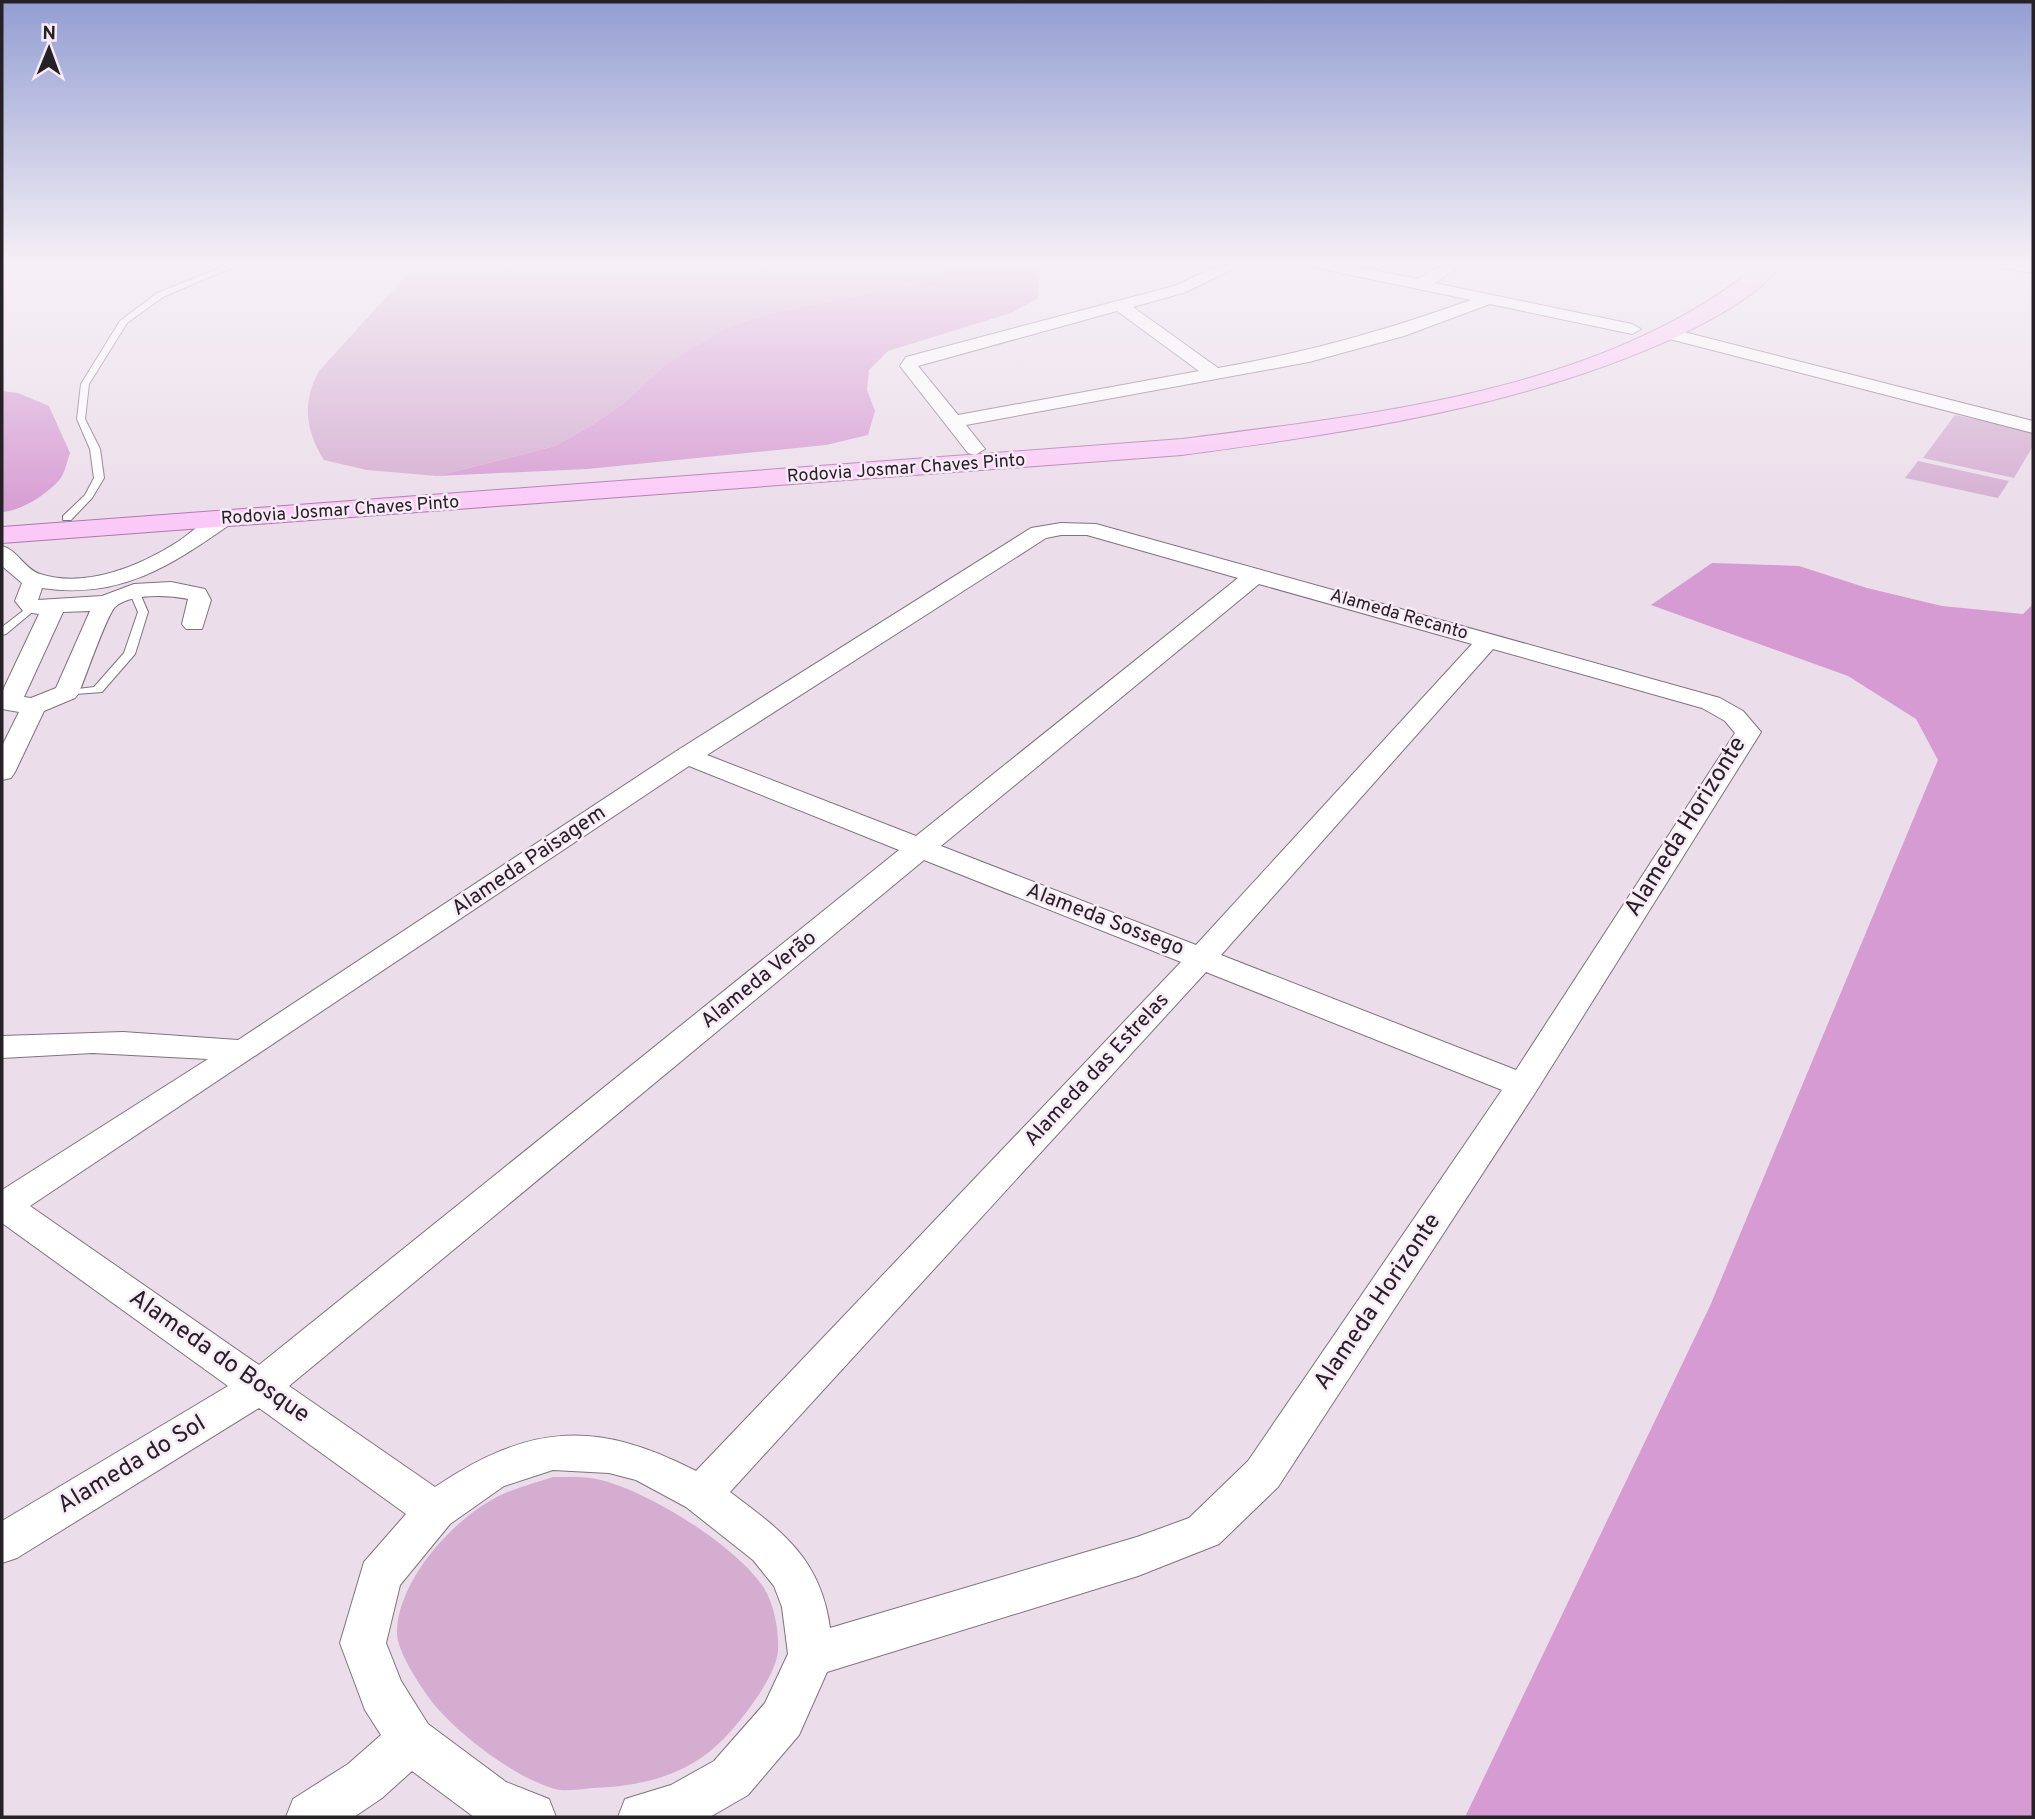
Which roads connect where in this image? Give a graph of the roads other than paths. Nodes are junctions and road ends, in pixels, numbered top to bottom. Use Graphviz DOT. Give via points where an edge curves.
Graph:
graph roads {
  1 [pos="108,347"];
  2 [pos="966,347"];
  3 [pos="1177,347"];
  4 [pos="1345,347"];
  5 [pos="1589,347"];
  6 [pos="1634,347"];
  7 [pos="1725,347"];
  8 [pos="1217,376"];
  9 [pos="955,421"];
  10 [pos="2033,427"];
  11 [pos="975,449"];
  12 [pos="822,468"];
  13 [pos="67,517"];
  14 [pos="225,519"];
  15 [pos="2,523"];
  16 [pos="1061,529"];
  17 [pos="2,535"];
  18 [pos="2,553"];
  19 [pos="1256,575"];
  20 [pos="34,580"];
  21 [pos="138,581"];
  22 [pos="105,603"];
  23 [pos="43,607"];
  24 [pos="194,624"];
  25 [pos="2,632"];
  26 [pos="1488,640"];
  27 [pos="66,693"];
  28 [pos="15,704"];
  29 [pos="1734,716"];
  30 [pos="687,756"];
  31 [pos="2,772"];
  32 [pos="921,848"];
  33 [pos="1201,958"];
  34 [pos="2,1047"];
  35 [pos="244,1051"];
  36 [pos="1523,1085"];
  37 [pos="2,1206"];
  38 [pos="262,1386"];
  39 [pos="701,1494"];
  40 [pos="435,1511"];
  41 [pos="2,1544"];
  42 [pos="811,1655"];
  43 [pos="411,1740"];
  44 [pos="666,1814"];
  45 [pos="312,1817"];
  46 [pos="531,1817"];
  1 -- 13 [label="lane" via="85,384 81,419 95,449 99,478 89,496"];
  2 -- 9 [label="street" via="912,361 909,366"];
  3 -- 8 [label="street"];
  4 -- 8 [label="street"];
  5 -- 11 [label="main road, Rodovia Josmar Chaves Pinto" via="1436,392 1310,416"];
  6 -- 12 [label="main road, Rodovia Josmar Chaves Pinto" via="1543,380 1456,403 1325,428 1182,447"];
  7 -- 10 [label="street"];
  8 -- 9 [label="street"];
  9 -- 11 [label="street"];
  11 -- 12 [label="main road, Rodovia Josmar Chaves Pinto"];
  12 -- 13 [label="main road, Rodovia Josmar Chaves Pinto"];
  12 -- 14 [label="main road, Rodovia Josmar Chaves Pinto"];
  13 -- 15 [label="main road, Rodovia Josmar Chaves Pinto"];
  14 -- 17 [label="main road, Rodovia Josmar Chaves Pinto"];
  14 -- 21 [label="street"];
  16 -- 19 [label="street, Alameda Recanto" via="1088,530"];
  16 -- 30 [label="street, Alameda Paisagem" via="1039,533"];
  18 -- 20 [label="street"];
  19 -- 26 [label="street, Alameda Recanto"];
  19 -- 32 [label="street, Alameda Verão"];
  20 -- 21 [label="street"];
  20 -- 23 [label="street" via="26,601"];
  21 -- 22 [label="street"];
  21 -- 24 [label="street" via="197,594 201,600"];
  21 -- 27 [label="lane" via="143,612 129,654 98,690"];
  22 -- 23 [label="street"];
  22 -- 27 [label="street"];
  23 -- 25 [label="lane"];
  23 -- 28 [label="street"];
  26 -- 29 [label="street, Alameda Recanto" via="1711,702"];
  26 -- 33 [label="street, Alameda das Estrelas"];
  27 -- 28 [label="street"];
  28 -- 31 [label="street"];
  29 -- 36 [label="street, Alameda Horizonte" via="1748,732"];
  30 -- 32 [label="street, Alameda Sossego"];
  30 -- 35 [label="street, Alameda Paisagem"];
  32 -- 33 [label="street, Alameda Sossego"];
  32 -- 38 [label="street, Alameda Verão"];
  33 -- 36 [label="street, Alameda Sossego"];
  33 -- 39 [label="street, Alameda das Estrelas"];
  34 -- 35 [label="street" via="148,1042"];
  35 -- 37 [label="street, Alameda Paisagem"];
  36 -- 42 [label="street, Alameda Horizonte" via="1263,1474 1204,1531 1138,1556"];
  37 -- 38 [label="street, Alameda do Bosque"];
  38 -- 40 [label="street, Alameda do Bosque"];
  38 -- 41 [label="street, Alameda do Sol"];
  39 -- 40 [label="street" via="647,1466 609,1455 553,1452 490,1474"];
  39 -- 42 [label="street" via="768,1546 792,1574 805,1607"];
  40 -- 43 [label="street" via="380,1576 363,1643 382,1694"];
  42 -- 44 [label="street" via="782,1719 730,1778"];
  43 -- 45 [label="street" via="365,1781"];
  43 -- 46 [label="street" via="489,1799"];
}
